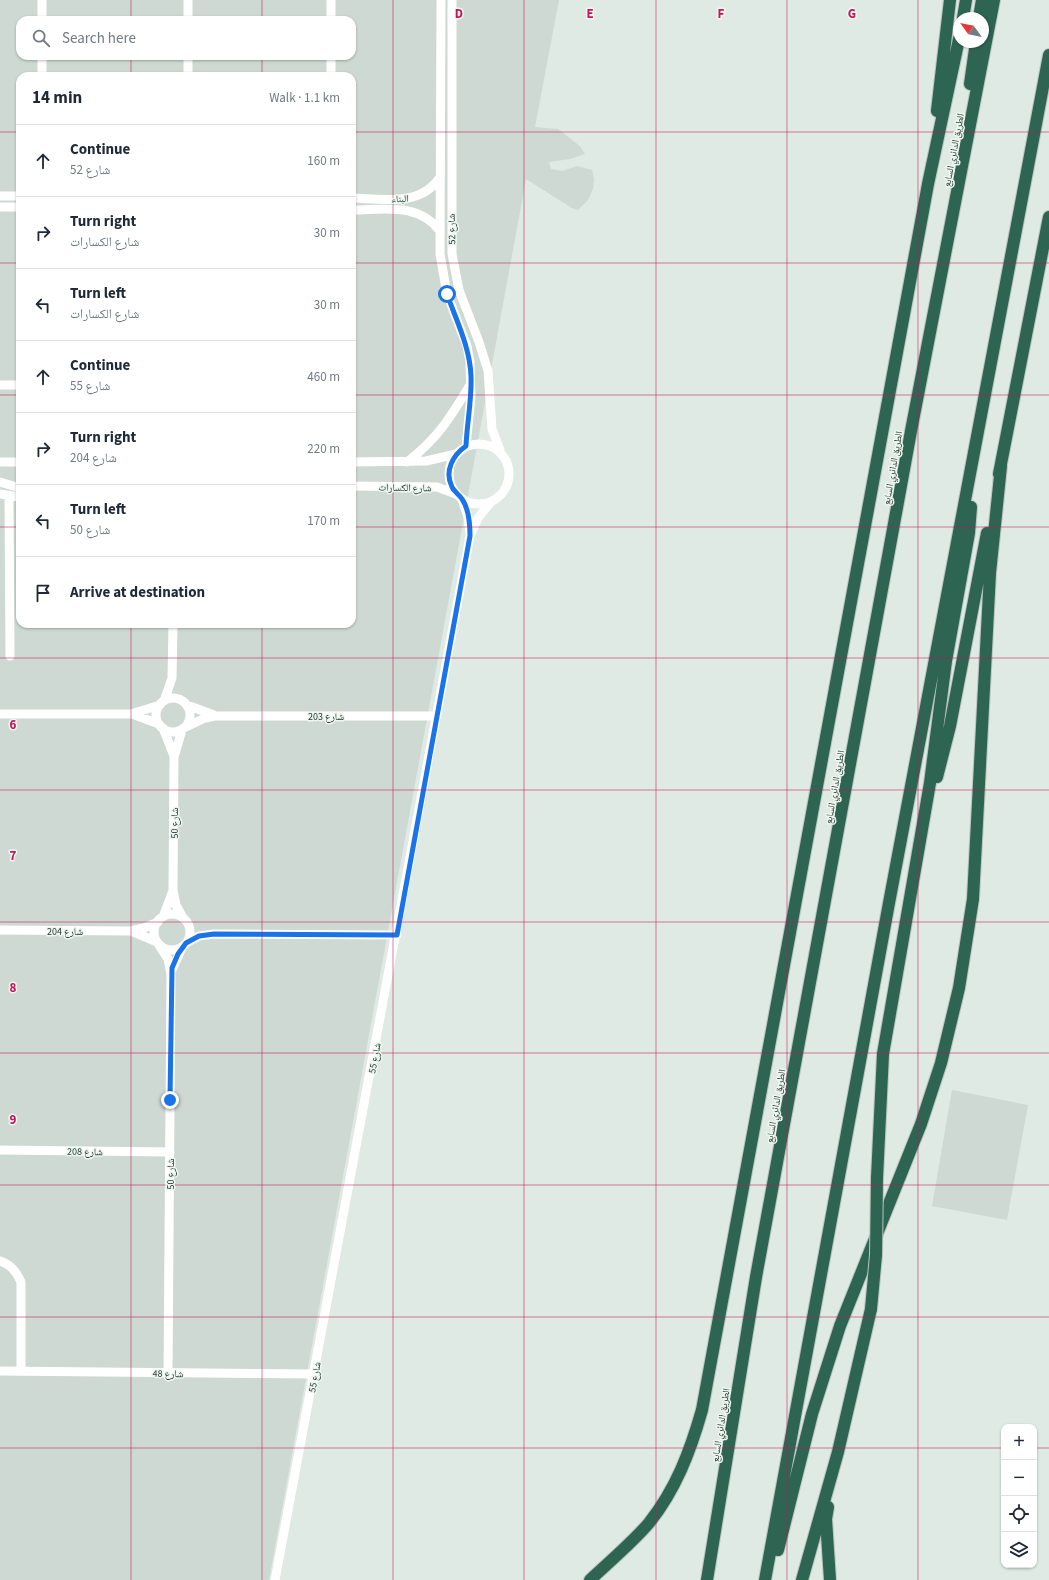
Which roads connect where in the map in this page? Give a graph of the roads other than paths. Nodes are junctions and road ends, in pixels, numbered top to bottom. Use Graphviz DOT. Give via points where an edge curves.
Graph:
graph roads {
  1 [pos="42,0"];
  2 [pos="188,0"];
  3 [pos="331,0"];
  4 [pos="441,0"];
  5 [pos="452,0"];
  6 [pos="950,0"];
  7 [pos="966,0"];
  8 [pos="982,0"];
  9 [pos="994,0"];
  10 [pos="964,12"];
  11 [pos="980,12"];
  12 [pos="42,16"];
  13 [pos="188,16"];
  14 [pos="331,16"];
  15 [pos="957,48"];
  16 [pos="975,48"];
  17 [pos="1049,55"];
  18 [pos="42,60"];
  19 [pos="188,60"];
  20 [pos="331,60"];
  21 [pos="42,72"];
  22 [pos="188,72"];
  23 [pos="331,72"];
  24 [pos="440,177"];
  25 [pos="928,184"];
  26 [pos="0,196"];
  27 [pos="16,196"];
  28 [pos="356,198"];
  29 [pos="0,207"];
  30 [pos="16,207"];
  31 [pos="356,210"];
  32 [pos="1049,217"];
  33 [pos="440,231"];
  34 [pos="947,242"];
  35 [pos="0,385"];
  36 [pos="16,385"];
  37 [pos="470,385"];
  38 [pos="976,442"];
  39 [pos="466,446"];
  40 [pos="500,450"];
  41 [pos="456,454"];
  42 [pos="0,462"];
  43 [pos="16,462"];
  44 [pos="356,462"];
  45 [pos="407,462"];
  46 [pos="1001,466"];
  47 [pos="0,482"];
  48 [pos="16,482"];
  49 [pos="356,486"];
  50 [pos="16,487"];
  51 [pos="4,495"];
  52 [pos="16,496"];
  53 [pos="459,496"];
  54 [pos="491,502"];
  55 [pos="470,536"];
  56 [pos="173,628"];
  57 [pos="10,656"];
  58 [pos="162,703"];
  59 [pos="187,705"];
  60 [pos="0,714"];
  61 [pos="131,714"];
  62 [pos="215,716"];
  63 [pos="437,716"];
  64 [pos="161,726"];
  65 [pos="184,728"];
  66 [pos="174,757"];
  67 [pos="920,848"];
  68 [pos="173,890"];
  69 [pos="160,919"];
  70 [pos="185,920"];
  71 [pos="0,930"];
  72 [pos="130,931"];
  73 [pos="214,934"];
  74 [pos="397,935"];
  75 [pos="158,944"];
  76 [pos="184,945"];
  77 [pos="171,975"];
  78 [pos="0,1150"];
  79 [pos="170,1152"];
  80 [pos="0,1261"];
  81 [pos="0,1370"];
  82 [pos="21,1371"];
  83 [pos="168,1373"];
  84 [pos="314,1374"];
  85 [pos="838,1452"];
  86 [pos="275,1580"];
  87 [pos="590,1580"];
  88 [pos="707,1580"];
  89 [pos="767,1580"];
  90 [pos="802,1580"];
  91 [pos="830,1580"];
  1 -- 12 [label="street"];
  2 -- 13 [label="street"];
  3 -- 14 [label="street"];
  4 -- 24 [label="street, شارع 52"];
  5 -- 40 [label="street, شارع 52" via="452,254 459,290 488,371 492,429"];
  6 -- 25 [label="highway"];
  7 -- 10 [label="highway"];
  8 -- 11 [label="highway"];
  9 -- 34 [label="highway, الطريق الدائري السابع"];
  15 -- 25 [label="highway"];
  16 -- 34 [label="highway"];
  17 -- 38 [label="highway"];
  18 -- 21 [label="street"];
  19 -- 22 [label="street"];
  20 -- 23 [label="street"];
  24 -- 28 [label="street, البناء" via="430,190 416,197"];
  24 -- 33 [label="street, شارع 52"];
  25 -- 87 [label="highway" via="702,1410 678,1480 649,1523"];
  26 -- 27 [label="street"];
  29 -- 30 [label="street"];
  31 -- 33 [label="street, البناء" via="416,212 426,216"];
  32 -- 46 [label="highway"];
  33 -- 37 [label="street, شارع 52" via="442,274 466,346"];
  34 -- 88 [label="highway, الطريق الدائري السابع" via="756,1278"];
  35 -- 36 [label="street"];
  37 -- 39 [label="street, شارع 52"];
  37 -- 45 [label="street" via="448,421 427,446"];
  38 -- 67 [label="highway" via="969,533 946,661"];
  38 -- 89 [label="highway" via="889,903"];
  39 -- 40 [label="street" via="487,444"];
  39 -- 41 [label="street"];
  40 -- 54 [label="street" via="507,460 509,478 501,495"];
  41 -- 45 [label="street" via="426,461"];
  41 -- 53 [label="street" via="450,466 449,478"];
  42 -- 43 [label="street"];
  44 -- 45 [label="street"];
  46 -- 67 [label="highway" via="950,726"];
  46 -- 89 [label="highway" via="990,573 973,899 959,988 941,1063 921,1124 840,1326 812,1414 776,1556"];
  47 -- 48 [label="street"];
  47 -- 50 [label="street"];
  49 -- 53 [label="street, شارع الكسارات" via="437,487"];
  51 -- 52 [label="street"];
  51 -- 57 [label="street"];
  53 -- 54 [label="street, شارع الكسارات" via="476,504"];
  53 -- 55 [label="street, شارع 55" via="468,517"];
  54 -- 55 [label="street, شارع 55" via="478,518"];
  55 -- 63 [label="street, شارع 55"];
  56 -- 58 [label="street" via="172,678"];
  58 -- 59 [label="street" via="177,699"];
  58 -- 61 [label="street"];
  58 -- 64 [label="street" via="157,714"];
  59 -- 62 [label="street, شارع 203"];
  59 -- 65 [label="street" via="190,714"];
  60 -- 61 [label="street"];
  61 -- 64 [label="street"];
  62 -- 63 [label="street, شارع 203"];
  62 -- 65 [label="street, شارع 203"];
  63 -- 74 [label="street, شارع 55"];
  64 -- 65 [label="street" via="172,732"];
  64 -- 66 [label="street, شارع 50"];
  65 -- 66 [label="street, شارع 50"];
  66 -- 68 [label="street, شارع 50"];
  67 -- 85 [label="highway, bridge" via="883,1054 876,1178 876,1255 871,1309"];
  68 -- 69 [label="street, شارع 50"];
  68 -- 70 [label="street, شارع 50" via="176,905"];
  69 -- 70 [label="street" via="173,914"];
  69 -- 72 [label="street, شارع 204" via="144,928"];
  69 -- 75 [label="street" via="154,935"];
  70 -- 73 [label="street"];
  70 -- 76 [label="street" via="190,933"];
  71 -- 72 [label="street, شارع 204"];
  72 -- 75 [label="street, شارع 204"];
  73 -- 74 [label="street"];
  73 -- 76 [label="street" via="199,936"];
  74 -- 84 [label="street, شارع 55"];
  75 -- 76 [label="street" via="170,950"];
  75 -- 77 [label="street, شارع 50" via="168,959"];
  76 -- 77 [label="street, شارع 50"];
  77 -- 79 [label="street, شارع 50"];
  78 -- 79 [label="street, شارع 208"];
  79 -- 83 [label="street, شارع 50"];
  80 -- 82 [label="street" via="10,1265 17,1272 21,1282"];
  81 -- 82 [label="street, شارع 48"];
  82 -- 83 [label="street, شارع 48"];
  83 -- 84 [label="street, شارع 48"];
  84 -- 86 [label="street, شارع 55"];
  85 -- 90 [label="highway"];
  85 -- 91 [label="highway" via="826,1519"];
}
